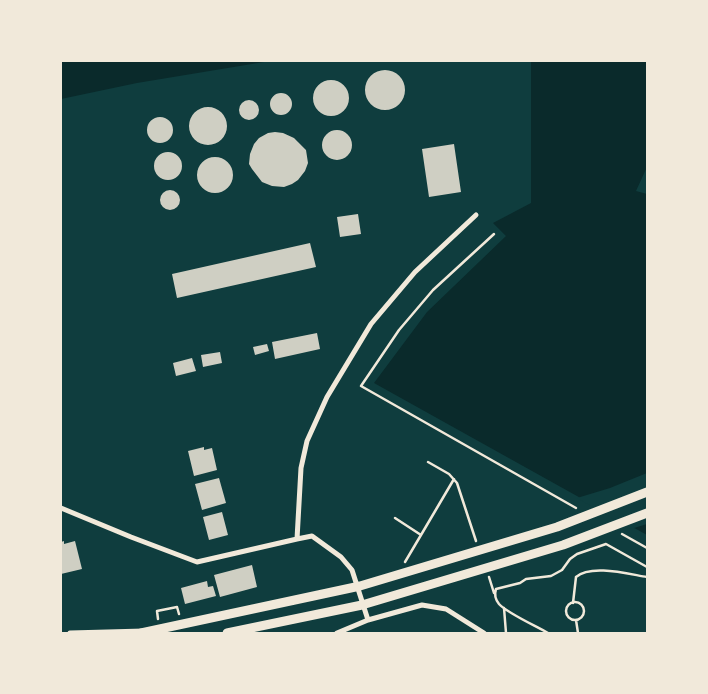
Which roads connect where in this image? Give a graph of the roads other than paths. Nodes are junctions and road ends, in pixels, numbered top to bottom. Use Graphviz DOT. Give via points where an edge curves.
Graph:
graph roads {
  1 [pos="476,215"];
  2 [pos="647,492"];
  3 [pos="61,508"];
  4 [pos="647,513"];
  5 [pos="297,539"];
  6 [pos="368,620"];
  7 [pos="153,630"];
  8 [pos="70,633"];
  9 [pos="141,633"];
  10 [pos="227,633"];
  11 [pos="337,633"];
  12 [pos="484,633"];
  1 -- 5 [label="street" via="415,272 371,324 327,397 307,441 301,468"];
  2 -- 7 [label="street" via="557,527 360,586"];
  3 -- 5 [label="street" via="197,562"];
  4 -- 10 [label="street" via="563,545 362,604"];
  5 -- 6 [label="street" via="312,536 341,557 352,570"];
  6 -- 11 [label="street"];
  6 -- 12 [label="street" via="422,605 446,609"];
  7 -- 8 [label="street"];
  7 -- 9 [label="street"];
}
